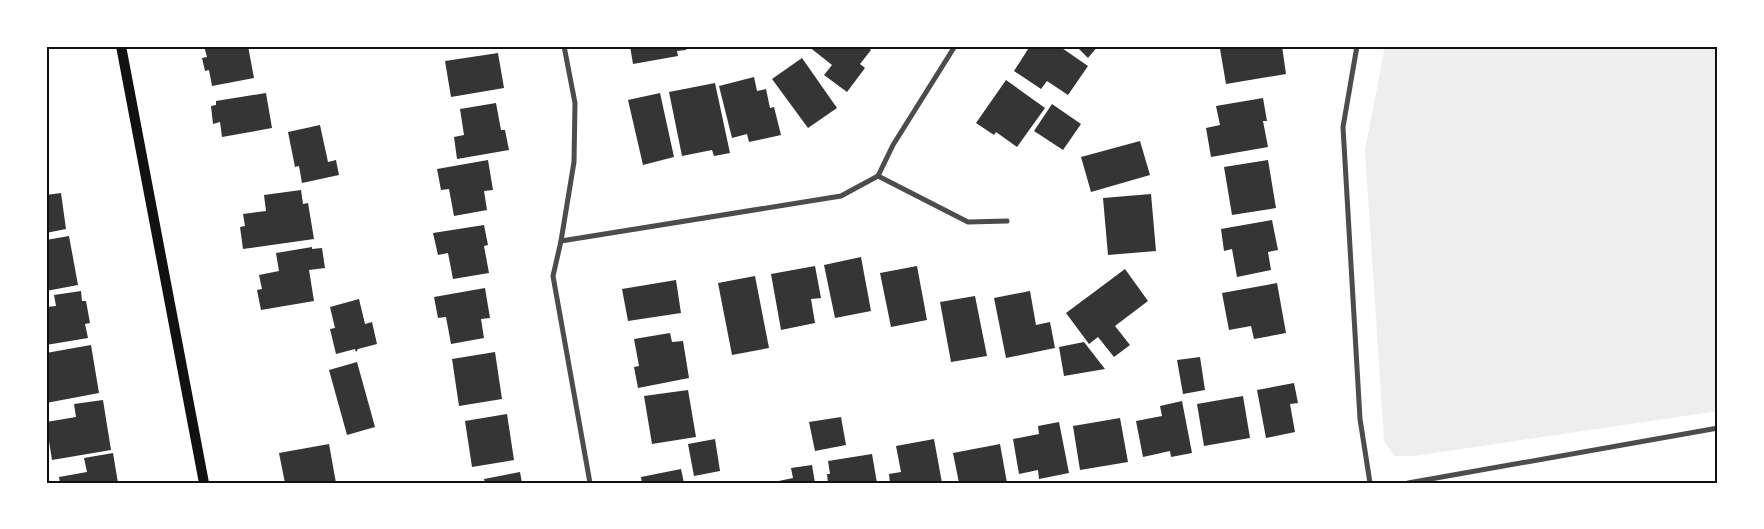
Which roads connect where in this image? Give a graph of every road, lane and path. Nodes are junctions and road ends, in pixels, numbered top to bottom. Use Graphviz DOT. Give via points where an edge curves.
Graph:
graph roads {
  1 [pos="121,46"];
  2 [pos="564,46"];
  3 [pos="955,46"];
  4 [pos="1357,46"];
  5 [pos="878,176"];
  6 [pos="1007,221"];
  7 [pos="561,241"];
  8 [pos="1718,428"];
  9 [pos="204,483"];
  10 [pos="590,483"];
  11 [pos="1370,483"];
  12 [pos="1408,483"];
  1 -- 9 [label="main road"];
  2 -- 7 [label="street" via="575,112 574,162"];
  3 -- 5 [label="street" via="893,145"];
  4 -- 11 [label="street" via="1343,127 1360,419"];
  5 -- 6 [label="street" via="968,222"];
  5 -- 7 [label="street" via="841,196"];
  7 -- 10 [label="street" via="553,276"];
  8 -- 12 [label="street"];
}
